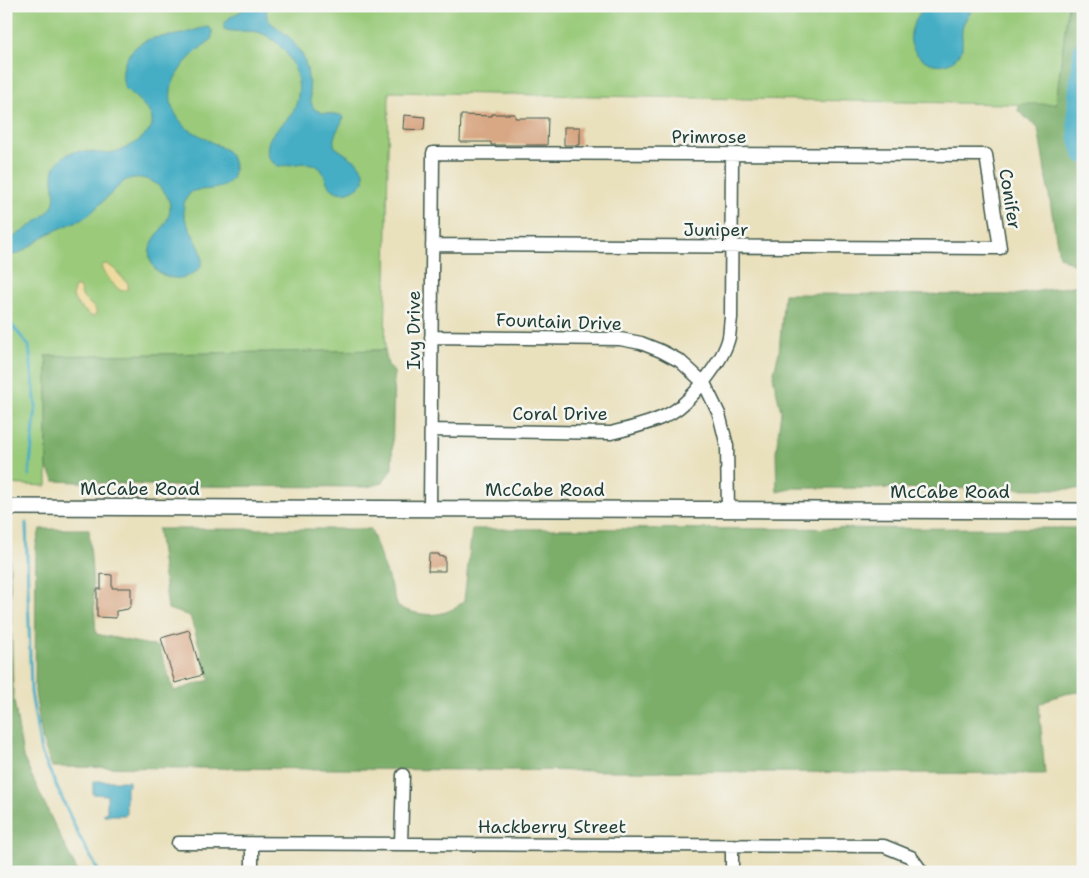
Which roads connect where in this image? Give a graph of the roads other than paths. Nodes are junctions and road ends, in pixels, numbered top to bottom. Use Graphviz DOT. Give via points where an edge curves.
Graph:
graph roads {
  1 [pos="432,153"];
  2 [pos="732,154"];
  3 [pos="986,156"];
  4 [pos="432,245"];
  5 [pos="730,247"];
  6 [pos="1000,248"];
  7 [pos="431,337"];
  8 [pos="704,383"];
  9 [pos="431,430"];
  10 [pos="6,507"];
  11 [pos="430,508"];
  12 [pos="728,510"];
  13 [pos="1083,510"];
  14 [pos="403,775"];
  15 [pos="178,843"];
  16 [pos="252,844"];
  17 [pos="401,844"];
  18 [pos="732,846"];
  19 [pos="921,870"];
  20 [pos="252,872"];
  21 [pos="732,872"];
  1 -- 2 [label="street, Primrose"];
  1 -- 4 [label="street, Ivy Drive"];
  2 -- 3 [label="street, Primrose"];
  2 -- 5 [label="street, Coral Drive"];
  3 -- 6 [label="street, Conifer"];
  4 -- 5 [label="street, Juniper"];
  4 -- 7 [label="street, Ivy Drive"];
  5 -- 6 [label="street, Juniper"];
  5 -- 8 [label="street, Coral Drive" via="731,318 728,339"];
  7 -- 8 [label="street, Fountain Drive" via="641,343 680,361"];
  7 -- 9 [label="street, Ivy Drive"];
  8 -- 9 [label="street, Coral Drive" via="668,415 612,433"];
  8 -- 12 [label="street" via="719,414 727,446"];
  9 -- 11 [label="street, Ivy Drive"];
  10 -- 11 [label="street, McCabe Road"];
  11 -- 12 [label="street, McCabe Road"];
  12 -- 13 [label="street, McCabe Road"];
  14 -- 17 [label="street"];
  15 -- 16 [label="street, Hackberry Street"];
  16 -- 17 [label="street, Hackberry Street"];
  16 -- 20 [label="street"];
  17 -- 18 [label="street, Hackberry Street"];
  18 -- 19 [label="street, Hackberry Street" via="884,846 911,857"];
  18 -- 21 [label="street"];
}
